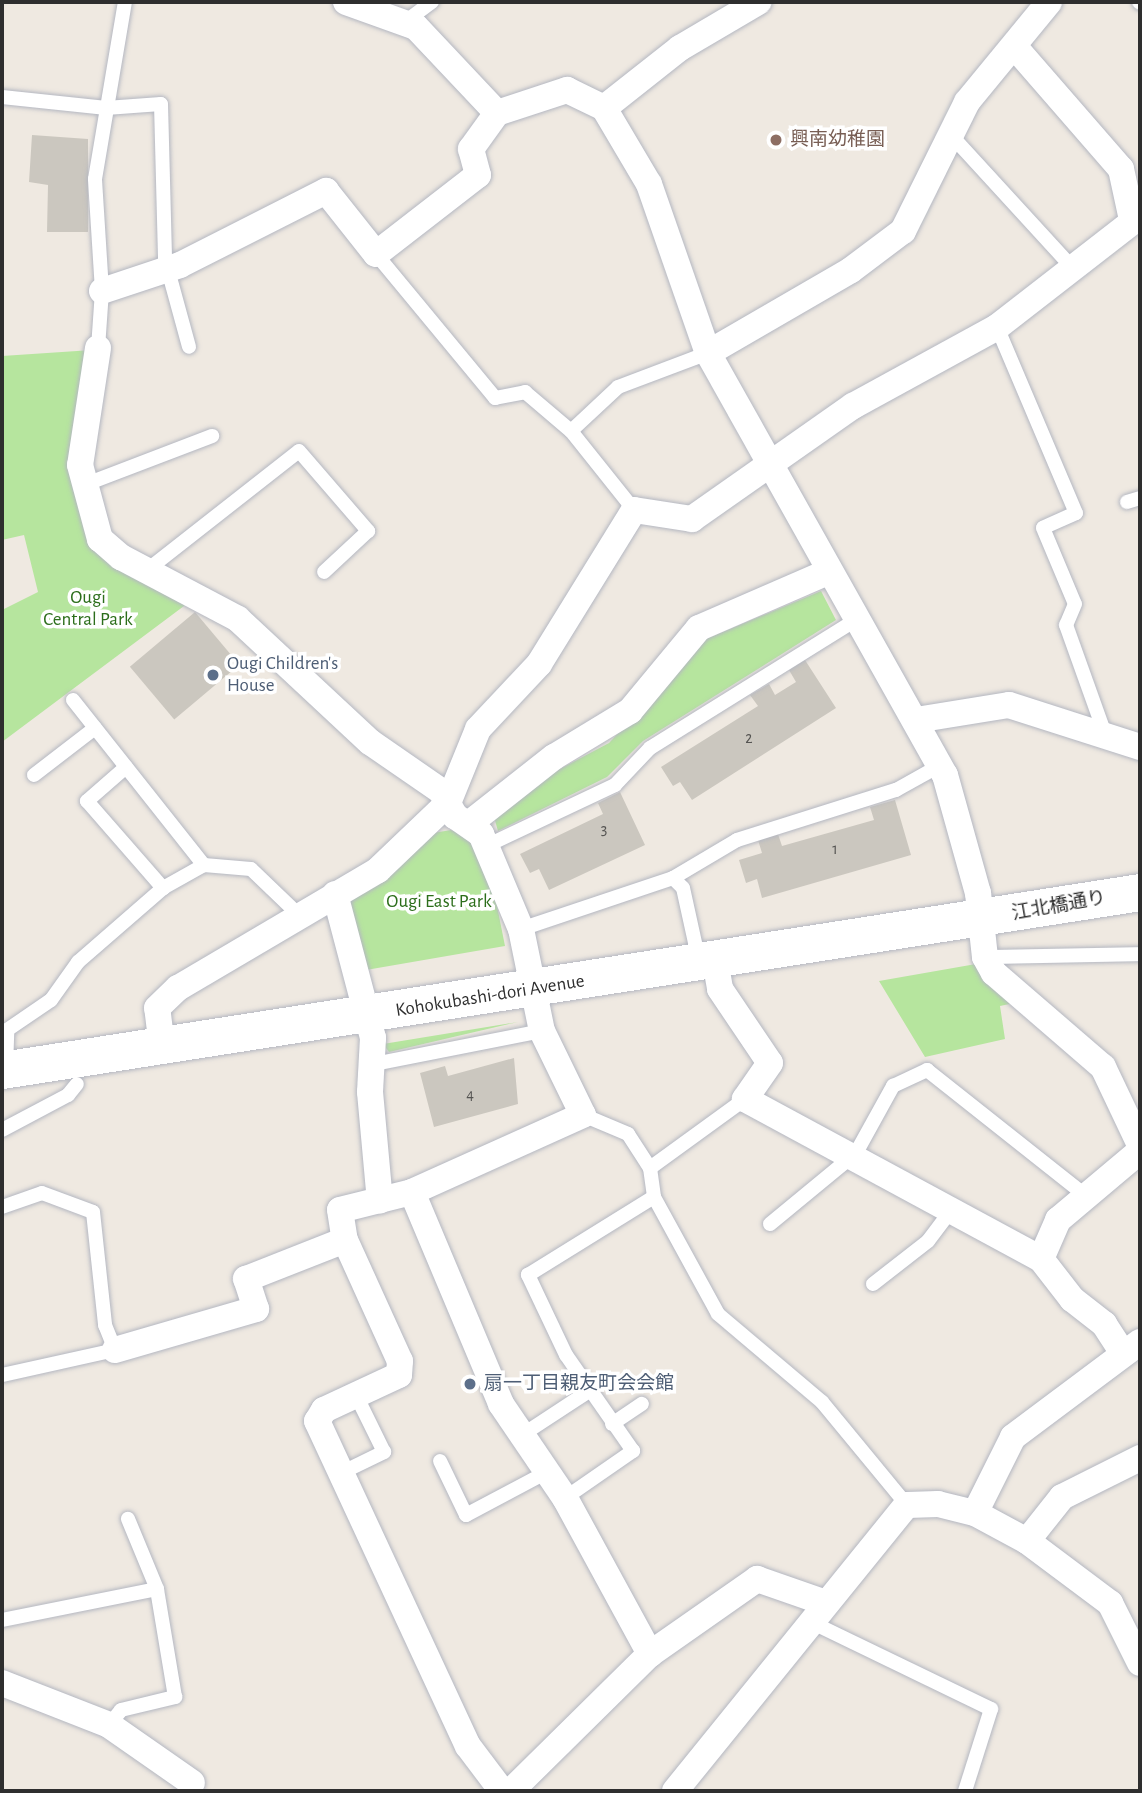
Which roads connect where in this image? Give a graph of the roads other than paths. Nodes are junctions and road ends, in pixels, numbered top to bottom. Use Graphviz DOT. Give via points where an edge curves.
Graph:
graph roads {
  1 [pos="125,2"];
  2 [pos="346,2"];
  3 [pos="432,2"];
  4 [pos="758,2"];
  5 [pos="1049,2"];
  6 [pos="405,22"];
  7 [pos="1014,46"];
  8 [pos="2,97"];
  9 [pos="106,108"];
  10 [pos="604,108"];
  11 [pos="497,113"];
  12 [pos="950,134"];
  13 [pos="1136,218"];
  14 [pos="376,254"];
  15 [pos="170,268"];
  16 [pos="1073,268"];
  17 [pos="102,291"];
  18 [pos="997,327"];
  19 [pos="189,347"];
  20 [pos="98,348"];
  21 [pos="708,353"];
  22 [pos="571,431"];
  23 [pos="212,436"];
  24 [pos="768,466"];
  25 [pos="89,483"];
  26 [pos="634,510"];
  27 [pos="146,572"];
  28 [pos="324,572"];
  29 [pos="828,572"];
  30 [pos="857,619"];
  31 [pos="73,700"];
  32 [pos="915,720"];
  33 [pos="95,729"];
  34 [pos="1105,734"];
  35 [pos="1140,747"];
  36 [pos="939,766"];
  37 [pos="126,767"];
  38 [pos="34,775"];
  39 [pos="448,803"];
  40 [pos="470,823"];
  41 [pos="486,846"];
  42 [pos="204,864"];
  43 [pos="673,878"];
  44 [pos="163,888"];
  45 [pos="1140,892"];
  46 [pos="335,894"];
  47 [pos="298,914"];
  48 [pos="979,921"];
  49 [pos="521,929"];
  50 [pos="1140,954"];
  51 [pos="985,957"];
  52 [pos="707,962"];
  53 [pos="531,988"];
  54 [pos="368,1016"];
  55 [pos="542,1031"];
  56 [pos="162,1047"];
  57 [pos="374,1064"];
  58 [pos="4,1070"];
  59 [pos="77,1084"];
  60 [pos="745,1099"];
  61 [pos="583,1115"];
  62 [pos="2,1130"];
  63 [pos="1140,1144"];
  64 [pos="1140,1151"];
  65 [pos="856,1153"];
  66 [pos="650,1168"];
  67 [pos="412,1192"];
  68 [pos="1086,1196"];
  69 [pos="654,1197"];
  70 [pos="380,1201"];
  71 [pos="2,1207"];
  72 [pos="954,1207"];
  73 [pos="770,1224"];
  74 [pos="345,1240"];
  75 [pos="1041,1258"];
  76 [pos="873,1283"];
  77 [pos="1131,1346"];
  78 [pos="115,1350"];
  79 [pos="2,1375"];
  80 [pos="589,1391"];
  81 [pos="356,1395"];
  82 [pos="642,1404"];
  83 [pos="612,1424"];
  84 [pos="522,1435"];
  85 [pos="1140,1458"];
  86 [pos="440,1461"];
  87 [pos="342,1472"];
  88 [pos="547,1472"];
  89 [pos="565,1498"];
  90 [pos="907,1505"];
  91 [pos="975,1513"];
  92 [pos="128,1519"];
  93 [pos="1027,1541"];
  94 [pos="157,1590"];
  95 [pos="818,1612"];
  96 [pos="2,1620"];
  97 [pos="650,1654"];
  98 [pos="1140,1663"];
  99 [pos="2,1682"];
  100 [pos="109,1725"];
  101 [pos="198,1787"];
  102 [pos="502,1791"];
  103 [pos="511,1791"];
  104 [pos="675,1791"];
  105 [pos="965,1791"];
  1 -- 9 [label="lane"];
  2 -- 6 [label="street"];
  3 -- 6 [label="lane"];
  4 -- 10 [label="street" via="680,48"];
  5 -- 7 [label="street"];
  6 -- 11 [label="street"];
  7 -- 12 [label="street"];
  7 -- 13 [label="street" via="1121,169"];
  8 -- 9 [label="lane"];
  9 -- 15 [label="lane" via="161,104"];
  9 -- 17 [label="lane" via="95,180"];
  10 -- 11 [label="street" via="567,90"];
  10 -- 21 [label="street" via="649,184"];
  11 -- 14 [label="street" via="471,149 478,175"];
  12 -- 16 [label="lane"];
  12 -- 21 [label="street" via="903,231 851,270"];
  13 -- 16 [label="street"];
  14 -- 15 [label="street" via="326,191"];
  14 -- 22 [label="lane" via="495,398 524,392"];
  15 -- 17 [label="street"];
  15 -- 19 [label="lane"];
  16 -- 18 [label="street"];
  17 -- 20 [label="lane"];
  18 -- 24 [label="street" via="853,406"];
  18 -- 34 [label="lane" via="1076,513 1043,528 1075,604 1066,625"];
  20 -- 25 [label="street" via="80,465"];
  21 -- 22 [label="lane" via="618,387"];
  21 -- 24 [label="street"];
  22 -- 26 [label="lane"];
  23 -- 25 [label="lane"];
  24 -- 26 [label="street" via="692,519"];
  24 -- 29 [label="street"];
  25 -- 27 [label="street" via="100,539"];
  26 -- 39 [label="street" via="538,664 478,729"];
  27 -- 28 [label="lane" via="299,451 368,531"];
  27 -- 39 [label="street" via="239,619 370,742 441,791"];
  29 -- 30 [label="street"];
  29 -- 40 [label="street" via="699,628 630,711 554,757"];
  30 -- 32 [label="street"];
  30 -- 41 [label="lane" via="650,748 615,785"];
  31 -- 33 [label="lane"];
  32 -- 34 [label="street" via="1009,705"];
  32 -- 36 [label="street"];
  33 -- 37 [label="lane"];
  33 -- 38 [label="lane"];
  34 -- 35 [label="street"];
  36 -- 43 [label="lane" via="896,790 737,840"];
  36 -- 48 [label="street" via="959,808"];
  37 -- 42 [label="lane"];
  37 -- 44 [label="lane" via="88,801"];
  39 -- 40 [label="street" via="454,816"];
  39 -- 46 [label="street" via="378,870"];
  40 -- 41 [label="street"];
  41 -- 49 [label="street"];
  42 -- 44 [label="lane"];
  42 -- 47 [label="lane" via="251,869"];
  43 -- 49 [label="lane"];
  43 -- 52 [label="lane" via="682,888"];
  44 -- 58 [label="lane" via="78,962 51,1000 7,1030"];
  45 -- 48 [label="main road, 江北橋通り"];
  46 -- 47 [label="street"];
  46 -- 54 [label="street"];
  47 -- 56 [label="street" via="157,1008"];
  48 -- 51 [label="street"];
  48 -- 52 [label="main road, Kohokubashi-dori Avenue"];
  49 -- 53 [label="street"];
  50 -- 51 [label="lane"];
  51 -- 63 [label="street" via="994,973 1103,1067"];
  52 -- 53 [label="main road, Kohokubashi-dori Avenue"];
  52 -- 60 [label="street" via="770,1063"];
  53 -- 54 [label="main road, Kohokubashi-dori Avenue"];
  53 -- 55 [label="street"];
  54 -- 56 [label="main road, Kohokubashi-dori Avenue"];
  54 -- 57 [label="street"];
  55 -- 57 [label="lane"];
  55 -- 61 [label="street"];
  56 -- 58 [label="main road, Kohokubashi-dori Avenue"];
  57 -- 70 [label="street" via="370,1092"];
  59 -- 62 [label="lane" via="68,1095"];
  60 -- 65 [label="street"];
  60 -- 66 [label="lane"];
  61 -- 66 [label="lane" via="628,1134"];
  61 -- 67 [label="street"];
  64 -- 68 [label="street"];
  65 -- 68 [label="lane" via="893,1086 927,1070"];
  65 -- 72 [label="street"];
  65 -- 73 [label="lane"];
  66 -- 69 [label="lane"];
  67 -- 70 [label="street"];
  67 -- 84 [label="street" via="501,1404"];
  68 -- 75 [label="street" via="1058,1220"];
  69 -- 80 [label="lane" via="528,1275"];
  69 -- 90 [label="lane" via="718,1314 822,1402"];
  70 -- 74 [label="street" via="340,1210"];
  71 -- 78 [label="lane" via="42,1193 93,1212 105,1325"];
  72 -- 75 [label="street"];
  72 -- 76 [label="lane" via="928,1241"];
  74 -- 78 [label="street" via="246,1279 256,1309"];
  74 -- 81 [label="street" via="400,1361 399,1375"];
  75 -- 77 [label="street" via="1072,1299"];
  77 -- 91 [label="street" via="1013,1437"];
  78 -- 79 [label="lane"];
  80 -- 83 [label="lane"];
  80 -- 84 [label="lane"];
  81 -- 87 [label="street" via="324,1410 317,1421"];
  81 -- 87 [label="lane" via="384,1452"];
  82 -- 83 [label="lane"];
  83 -- 89 [label="lane" via="633,1451"];
  84 -- 88 [label="street"];
  85 -- 93 [label="street" via="1062,1497"];
  86 -- 88 [label="lane" via="466,1515"];
  87 -- 102 [label="street" via="468,1746"];
  88 -- 89 [label="street"];
  89 -- 97 [label="street"];
  90 -- 91 [label="street" via="938,1504"];
  90 -- 95 [label="street"];
  91 -- 93 [label="street"];
  92 -- 94 [label="lane"];
  93 -- 98 [label="street" via="1110,1603"];
  94 -- 96 [label="lane"];
  94 -- 100 [label="lane" via="175,1697 121,1710"];
  95 -- 97 [label="street" via="757,1580"];
  95 -- 104 [label="street"];
  95 -- 105 [label="lane" via="991,1709"];
  97 -- 103 [label="street"];
  99 -- 100 [label="street"];
  100 -- 101 [label="street"];
}
